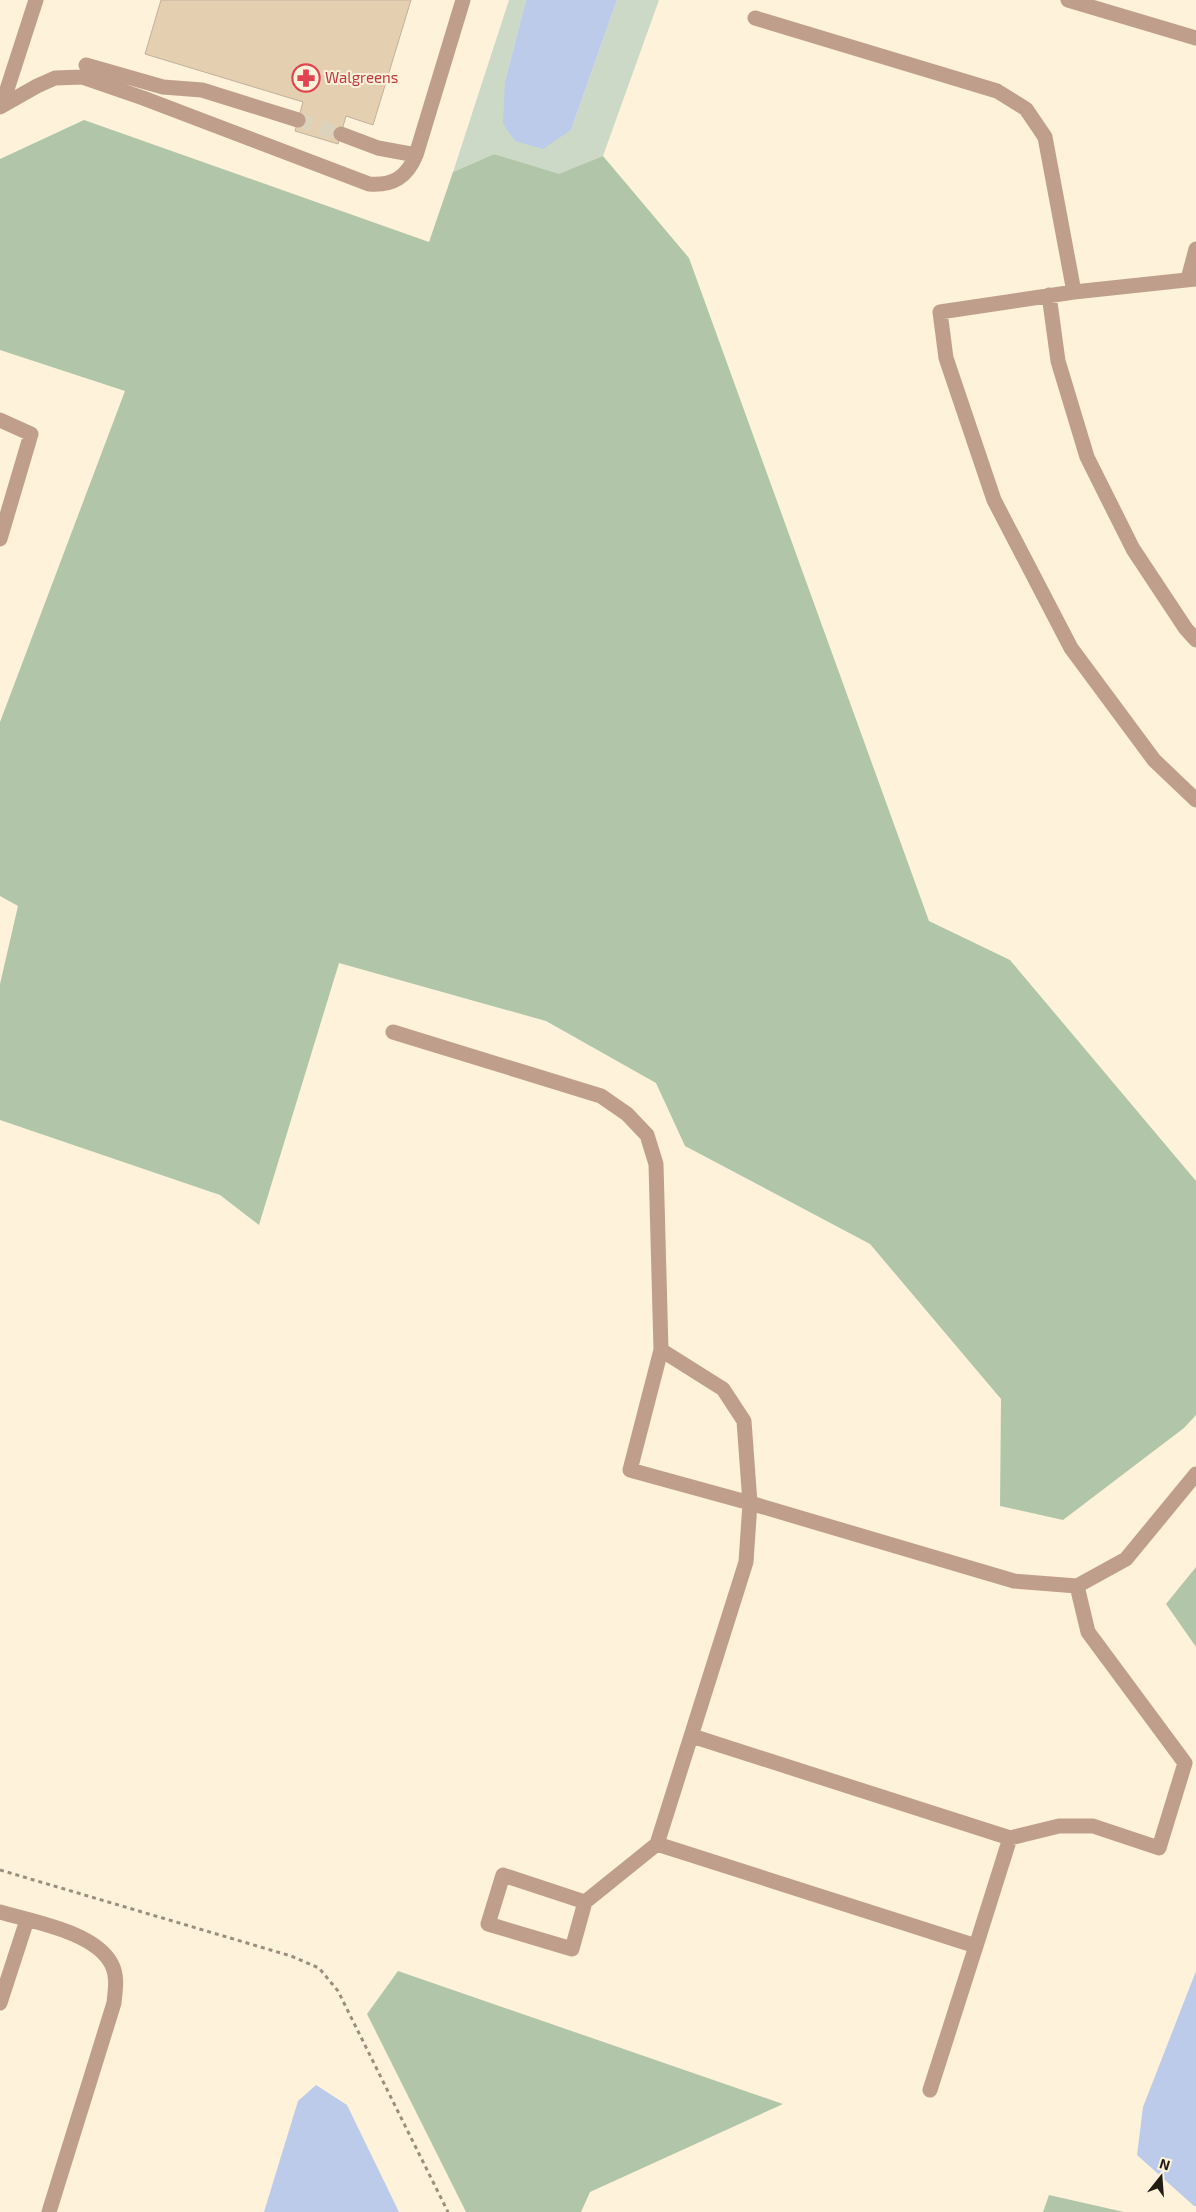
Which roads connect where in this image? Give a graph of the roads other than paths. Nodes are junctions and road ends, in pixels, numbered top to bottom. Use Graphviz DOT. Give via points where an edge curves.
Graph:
graph roads {
  1 [pos="36,0"];
  2 [pos="463,0"];
  3 [pos="1068,0"];
  4 [pos="755,18"];
  5 [pos="1196,38"];
  6 [pos="86,65"];
  7 [pos="1,106"];
  8 [pos="298,120"];
  9 [pos="341,134"];
  10 [pos="416,155"];
  11 [pos="1196,249"];
  12 [pos="1192,279"];
  13 [pos="1074,292"];
  14 [pos="1049,295"];
  15 [pos="0,420"];
  16 [pos="2,521"];
  17 [pos="0,539"];
  18 [pos="1196,640"];
  19 [pos="1196,800"];
  20 [pos="393,1032"];
  21 [pos="661,1350"];
  22 [pos="1196,1474"];
  23 [pos="750,1503"];
  24 [pos="1077,1586"];
  25 [pos="692,1736"];
  26 [pos="1010,1838"];
  27 [pos="657,1844"];
  28 [pos="585,1902"];
  29 [pos="0,1912"];
  30 [pos="27,1920"];
  31 [pos="976,1946"];
  32 [pos="0,2003"];
  33 [pos="930,2090"];
  34 [pos="49,2212"];
  1 -- 7 [label="street"];
  2 -- 10 [label="street"];
  3 -- 5 [label="street"];
  4 -- 13 [label="street" via="998,91 1026,109 1045,137"];
  6 -- 8 [label="street" via="163,87 202,90"];
  7 -- 10 [label="street" via="56,78 82,77 369,184 398,180 412,165"];
  9 -- 10 [label="street" via="378,148"];
  11 -- 12 [label="street"];
  12 -- 13 [label="street"];
  13 -- 14 [label="street"];
  14 -- 18 [label="street" via="1058,361 1087,457 1134,549"];
  14 -- 19 [label="street" via="940,312 946,358 994,500 1071,648 1154,760"];
  15 -- 16 [label="street" via="31,434"];
  16 -- 17 [label="street"];
  20 -- 21 [label="street" via="601,1096 628,1114 647,1135 656,1164"];
  21 -- 23 [label="street" via="723,1389 744,1421"];
  21 -- 23 [label="street" via="630,1470"];
  22 -- 24 [label="street" via="1126,1559"];
  23 -- 24 [label="street" via="1014,1581"];
  23 -- 25 [label="street" via="746,1562"];
  24 -- 26 [label="street" via="1088,1632 1184,1762 1159,1848 1093,1826 1059,1826"];
  25 -- 26 [label="street"];
  25 -- 27 [label="street"];
  26 -- 31 [label="street"];
  27 -- 28 [label="street"];
  27 -- 31 [label="street"];
  28 -- 28 [label="street" via="503,1876 488,1924 572,1949"];
  29 -- 30 [label="street"];
  30 -- 32 [label="street"];
  30 -- 34 [label="street" via="74,1934 92,1944 103,1952 116,1981 114,2003"];
  31 -- 33 [label="street"];
}
